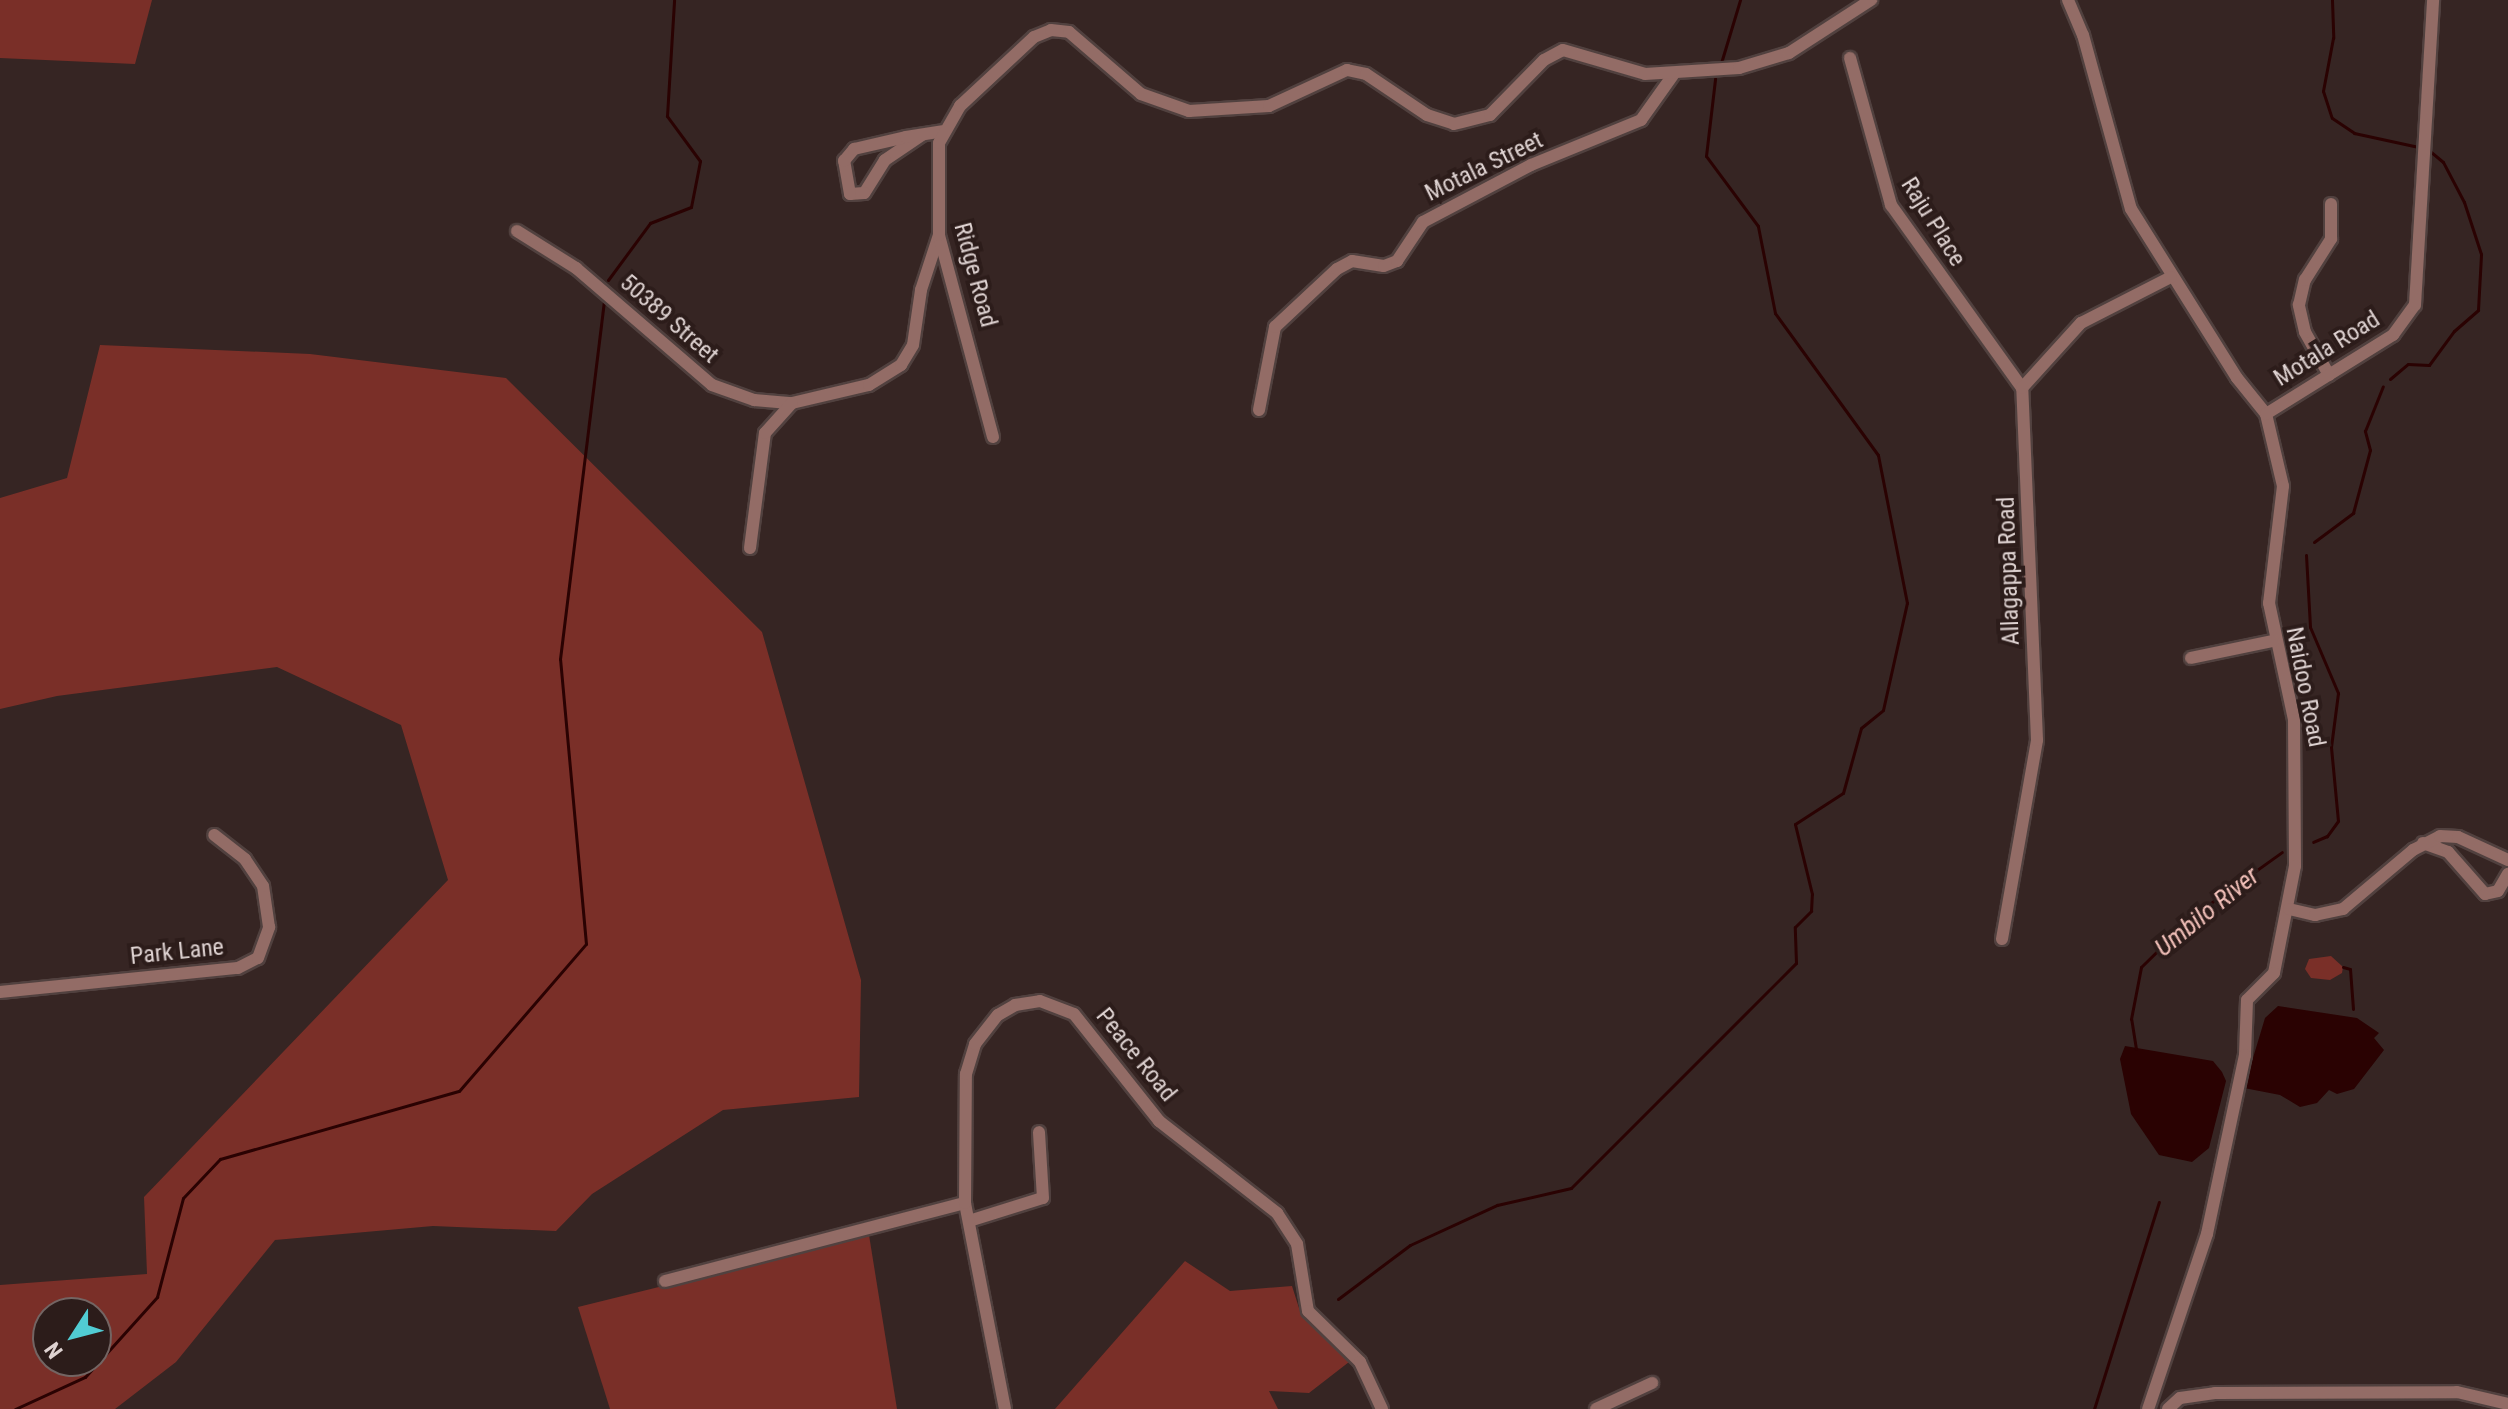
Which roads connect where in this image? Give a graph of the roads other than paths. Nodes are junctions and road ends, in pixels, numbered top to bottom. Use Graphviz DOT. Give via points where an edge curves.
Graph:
graph roads {
  1 [pos="1871,0"];
  2 [pos="2068,0"];
  3 [pos="2433,0"];
  4 [pos="1850,58"];
  5 [pos="1673,75"];
  6 [pos="945,127"];
  7 [pos="922,135"];
  8 [pos="2331,204"];
  9 [pos="517,231"];
  10 [pos="939,235"];
  11 [pos="2171,277"];
  12 [pos="2329,375"];
  13 [pos="2022,388"];
  14 [pos="792,403"];
  15 [pos="1259,410"];
  16 [pos="2266,414"];
  17 [pos="993,437"];
  18 [pos="750,548"];
  19 [pos="2273,641"];
  20 [pos="2191,658"];
  21 [pos="214,835"];
  22 [pos="2423,843"];
  23 [pos="2508,860"];
  24 [pos="2508,874"];
  25 [pos="2289,909"];
  26 [pos="2002,939"];
  27 [pos="0,992"];
  28 [pos="1039,1132"];
  29 [pos="965,1203"];
  30 [pos="969,1221"];
  31 [pos="665,1281"];
  32 [pos="1652,1383"];
  33 [pos="2508,1404"];
  34 [pos="1005,1409"];
  35 [pos="1382,1409"];
  36 [pos="1596,1409"];
  37 [pos="2148,1409"];
  38 [pos="2168,1409"];
  1 -- 5 [label="street" via="1789,53 1739,68"];
  2 -- 11 [label="street, Motala Road" via="2083,35 2131,209"];
  3 -- 12 [label="street, Motala Road" via="2413,310 2393,335"];
  4 -- 13 [label="street, Raju Place" via="1891,205 1999,364"];
  5 -- 6 [label="street" via="1629,71 1569,49 1544,60 1498,110 1470,122 1454,124 1427,115 1366,74 1347,70 1269,106 1189,111 1141,94 1113,74 1080,38 1051,30 1021,48"];
  5 -- 15 [label="street, Motala Street" via="1641,120 1531,165 1423,222 1399,260 1384,266 1352,261 1337,269 1275,327"];
  6 -- 7 [label="street"];
  6 -- 10 [label="street, Ridge Road" via="937,166"];
  7 -- 7 [label="street" via="847,154 850,194 864,193 885,160"];
  8 -- 12 [label="street" via="2331,239 2305,280 2299,305 2305,332"];
  9 -- 14 [label="street, 50389 Street" via="576,268 712,385 754,400"];
  10 -- 14 [label="street, 50389 Street" via="921,290 913,345 901,365 869,385"];
  10 -- 17 [label="street, Ridge Road"];
  11 -- 13 [label="street" via="2081,323"];
  11 -- 16 [label="street, Motala Road"];
  12 -- 16 [label="street, Motala Road"];
  13 -- 26 [label="street, Allagappa Road" via="2037,740"];
  14 -- 18 [label="street" via="765,433"];
  16 -- 19 [label="street, Naidoo Road" via="2283,486 2270,589"];
  19 -- 20 [label="street"];
  19 -- 25 [label="street, Naidoo Road" via="2294,720 2297,759 2297,853"];
  21 -- 27 [label="street, Park Lane" via="245,859 263,886 269,927 258,958 238,968"];
  22 -- 23 [label="street" via="2458,837"];
  22 -- 24 [label="street" via="2448,852 2485,894 2498,891"];
  22 -- 25 [label="street" via="2353,902 2326,914"];
  25 -- 37 [label="street, Naidoo Road" via="2274,970 2247,1000 2245,1055 2207,1234"];
  28 -- 30 [label="street" via="1043,1198"];
  29 -- 30 [label="street, Peace Road"];
  29 -- 31 [label="street"];
  29 -- 35 [label="street, Peace Road" via="966,1074 975,1044 998,1015 1015,1005 1048,1002 1066,1007 1159,1121 1284,1221 1297,1244 1308,1311 1360,1362"];
  30 -- 34 [label="street, Peace Road"];
  32 -- 36 [label="street"];
  33 -- 38 [label="street" via="2457,1392 2215,1393 2180,1398"];
}
